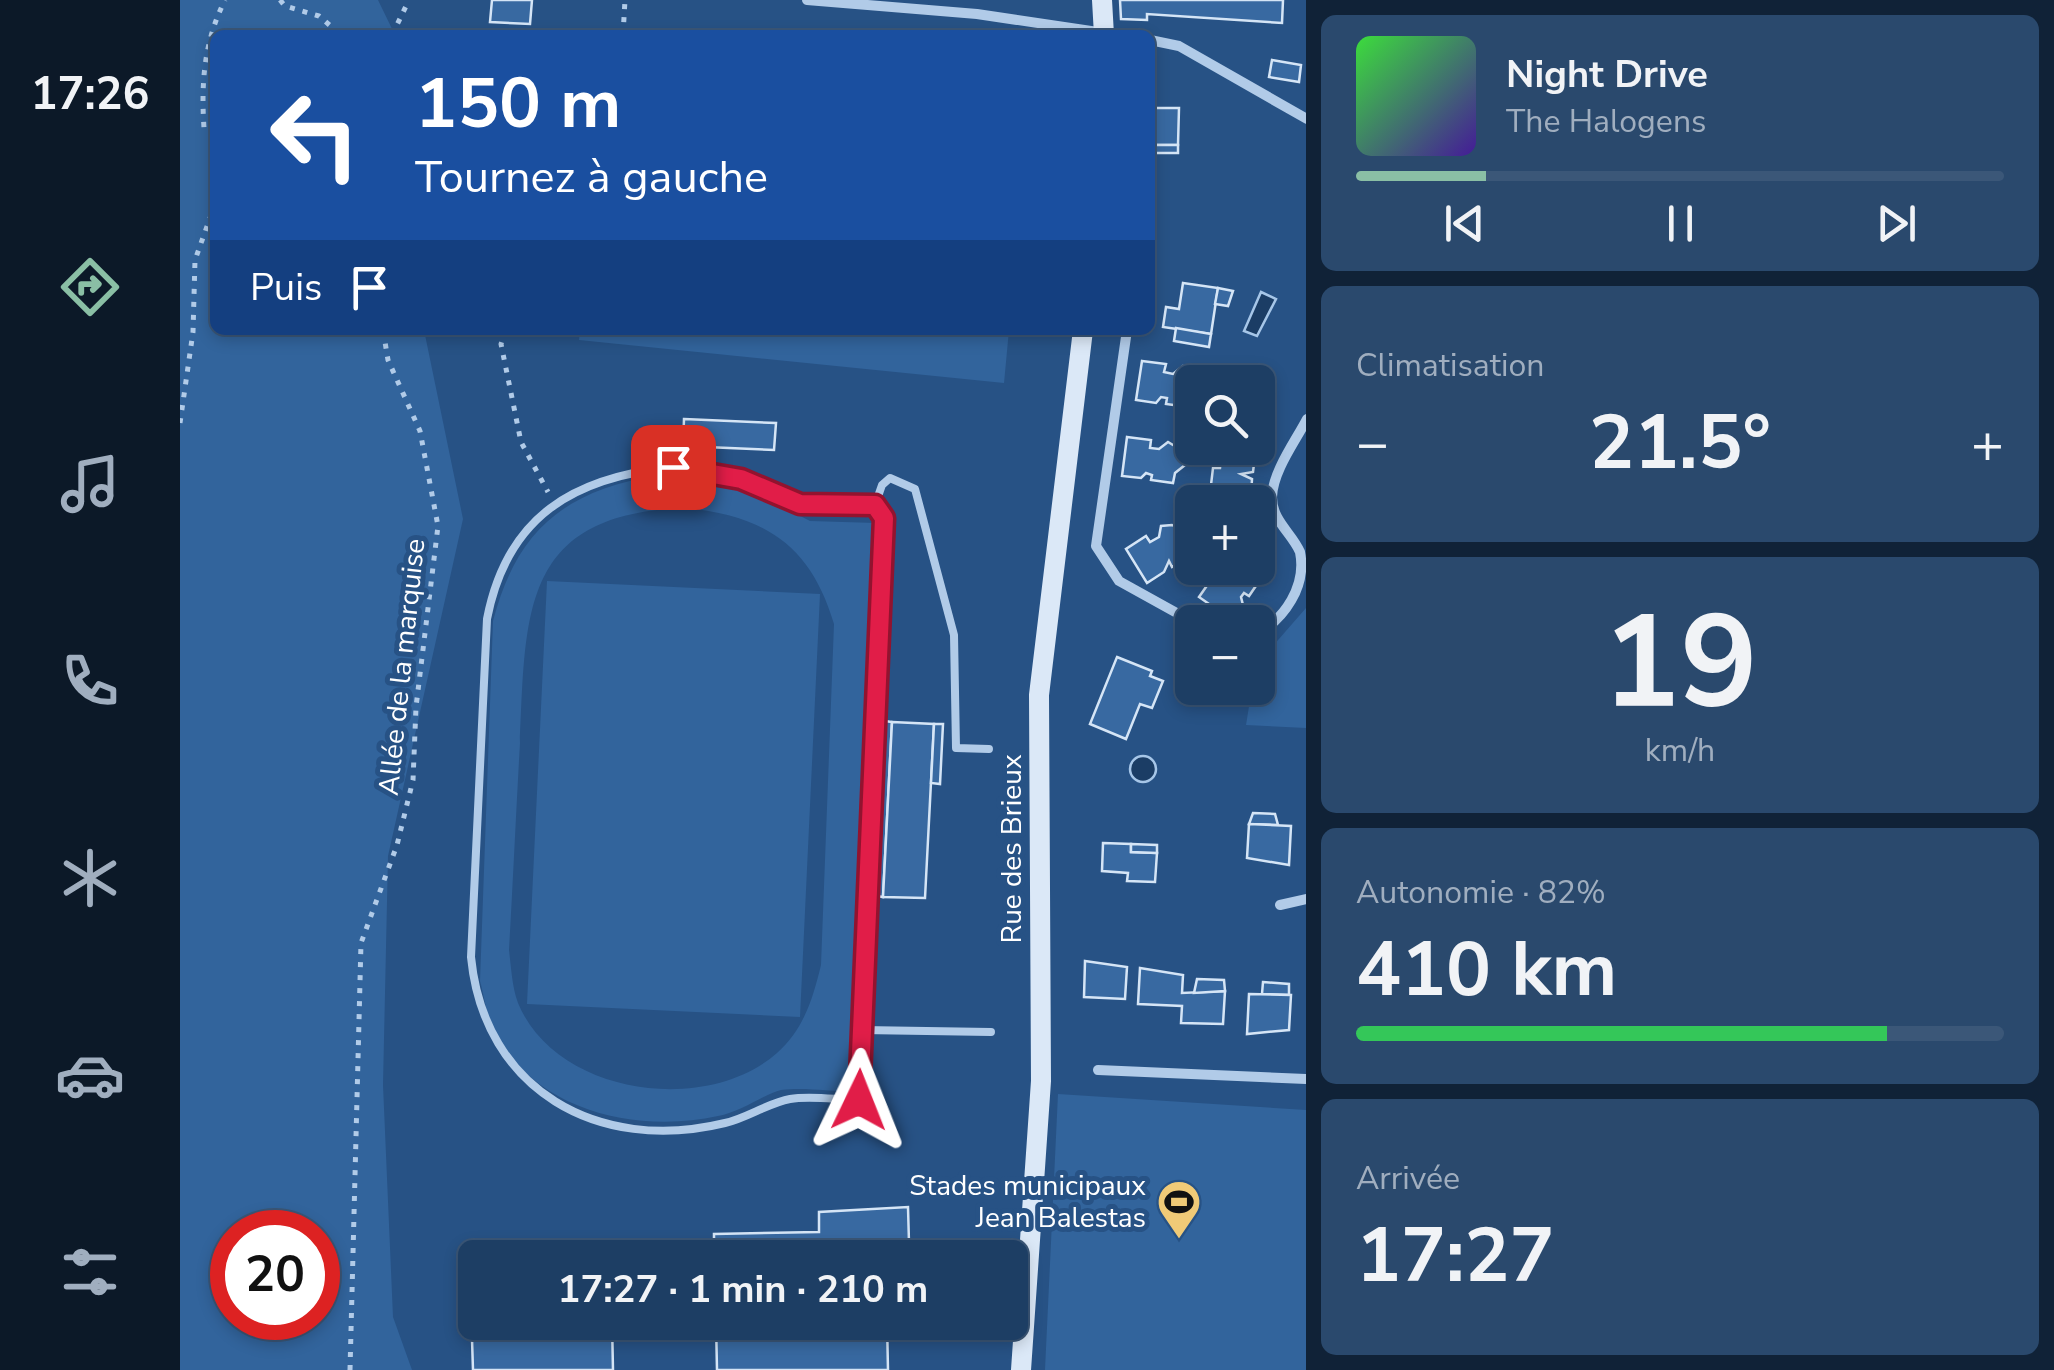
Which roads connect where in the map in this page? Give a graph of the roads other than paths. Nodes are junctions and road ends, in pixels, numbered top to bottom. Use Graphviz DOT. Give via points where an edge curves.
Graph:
graph roads {
  1 [pos="807,0"];
  2 [pos="1102,0"];
  3 [pos="1057,30"];
  4 [pos="1108,30"];
  5 [pos="1155,41"];
  6 [pos="1306,119"];
  7 [pos="1081,335"];
  8 [pos="1126,335"];
  9 [pos="1306,419"];
  10 [pos="875,505"];
  11 [pos="1175,612"];
  12 [pos="1275,622"];
  13 [pos="989,750"];
  14 [pos="1306,899"];
  15 [pos="1280,906"];
  16 [pos="862,1030"];
  17 [pos="990,1032"];
  18 [pos="1098,1070"];
  19 [pos="1306,1079"];
  20 [pos="1021,1370"];
  1 -- 3 [label="street" via="977,14"];
  2 -- 4 [label="street"];
  5 -- 6 [label="street" via="1179,46"];
  7 -- 20 [label="street, Rue des Brieux" via="1038,695 1041,1081"];
  8 -- 11 [label="street" via="1096,546 1119,582"];
  9 -- 12 [label="street" via="1272,497 1300,552 1304,575 1286,614"];
  10 -- 13 [label="lane" via="890,478 916,489 954,634 956,748"];
  10 -- 16 [label="lane" via="884,518"];
  10 -- 16 [label="lane" via="800,504 741,479 673,467 596,481 530,524 494,583 487,620 471,956 480,1010 516,1072 574,1114 636,1128 725,1123 790,1099 859,1100"];
  14 -- 15 [label="street"];
  16 -- 17 [label="lane"];
  18 -- 19 [label="street"];
}
